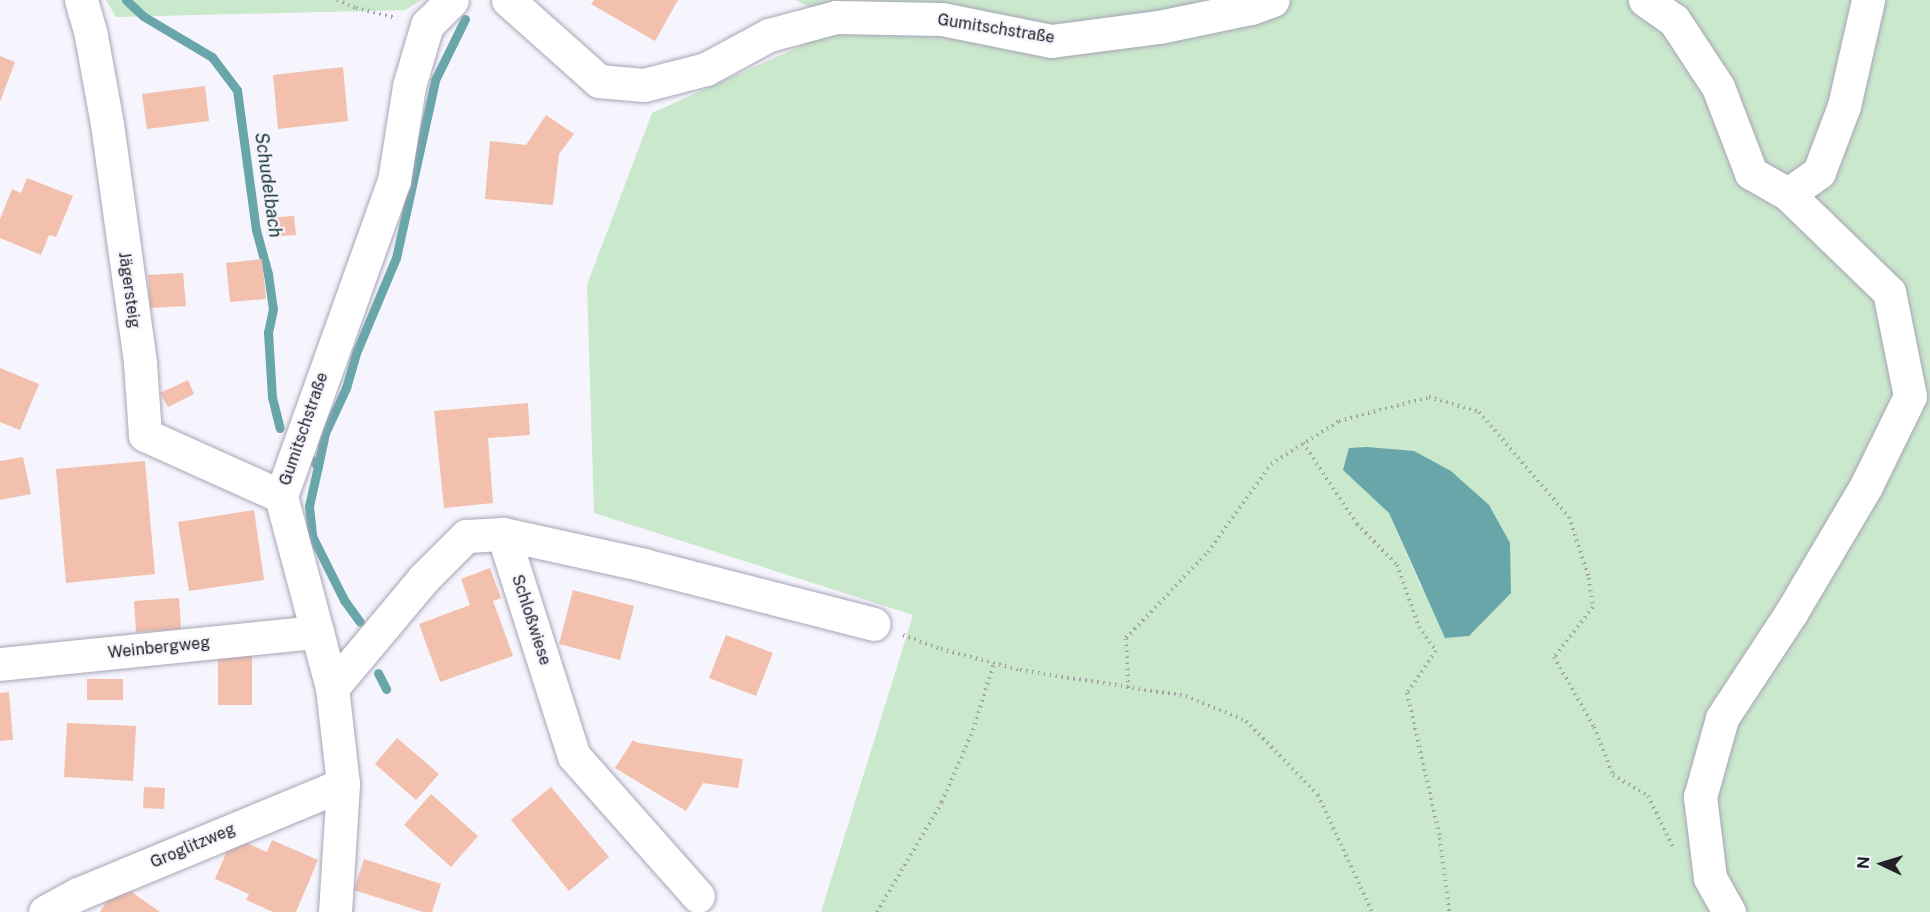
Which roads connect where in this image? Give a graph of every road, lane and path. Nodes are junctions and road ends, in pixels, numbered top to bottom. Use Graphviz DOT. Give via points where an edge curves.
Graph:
graph roads {
  1 [pos="81,0"];
  2 [pos="337,0"];
  3 [pos="452,0"];
  4 [pos="508,0"];
  5 [pos="1273,0"];
  6 [pos="1645,0"];
  7 [pos="1868,0"];
  8 [pos="427,25"];
  9 [pos="1788,194"];
  10 [pos="1303,443"];
  11 [pos="281,496"];
  12 [pos="503,534"];
  13 [pos="874,624"];
  14 [pos="317,632"];
  15 [pos="994,663"];
  16 [pos="0,664"];
  17 [pos="332,688"];
  18 [pos="1128,688"];
  19 [pos="343,784"];
  20 [pos="1710,878"];
  21 [pos="698,896"];
  22 [pos="45,912"];
  23 [pos="335,912"];
  24 [pos="877,912"];
  25 [pos="1372,912"];
  26 [pos="1449,912"];
  27 [pos="1729,912"];
  1 -- 11 [label="street, Jägersteig" via="107,124 140,363 145,435"];
  2 -- 8 [label="path"];
  3 -- 8 [label="street, Gumitschstraße"];
  4 -- 5 [label="street, Gumitschstraße" via="599,81 644,85 706,69 769,35 836,17 942,19 1051,40 1159,27"];
  6 -- 9 [label="street" via="1674,20 1718,87 1751,173"];
  7 -- 9 [label="street" via="1844,106 1819,172"];
  8 -- 11 [label="street, Gumitschstraße" via="409,86 394,181"];
  9 -- 20 [label="street" via="1889,292 1910,396 1849,515 1722,718 1700,797"];
  10 -- 18 [label="path" via="1271,464 1208,552 1126,638"];
  10 -- 20 [label="path" via="1339,421 1429,397 1479,412 1569,517 1589,578 1593,607 1554,657 1594,727 1613,775 1648,796 1672,846"];
  10 -- 26 [label="path" via="1356,524 1397,565 1419,627 1436,651 1407,693 1440,838"];
  11 -- 14 [label="street, Gumitschstraße"];
  12 -- 13 [label="street" via="644,565"];
  12 -- 17 [label="street" via="466,536 423,579"];
  12 -- 21 [label="street, Schloßwiese" via="574,756"];
  13 -- 15 [label="path"];
  14 -- 16 [label="street, Weinbergweg"];
  14 -- 17 [label="street, Gumitschstraße"];
  15 -- 18 [label="path"];
  15 -- 24 [label="path" via="974,730 942,802"];
  17 -- 19 [label="street, Gumitschstraße"];
  18 -- 25 [label="path" via="1185,696 1246,721 1318,795"];
  19 -- 22 [label="street, Groglitzweg" via="78,894"];
  19 -- 23 [label="street, Gumitschstraße"];
  20 -- 27 [label="street"];
}
